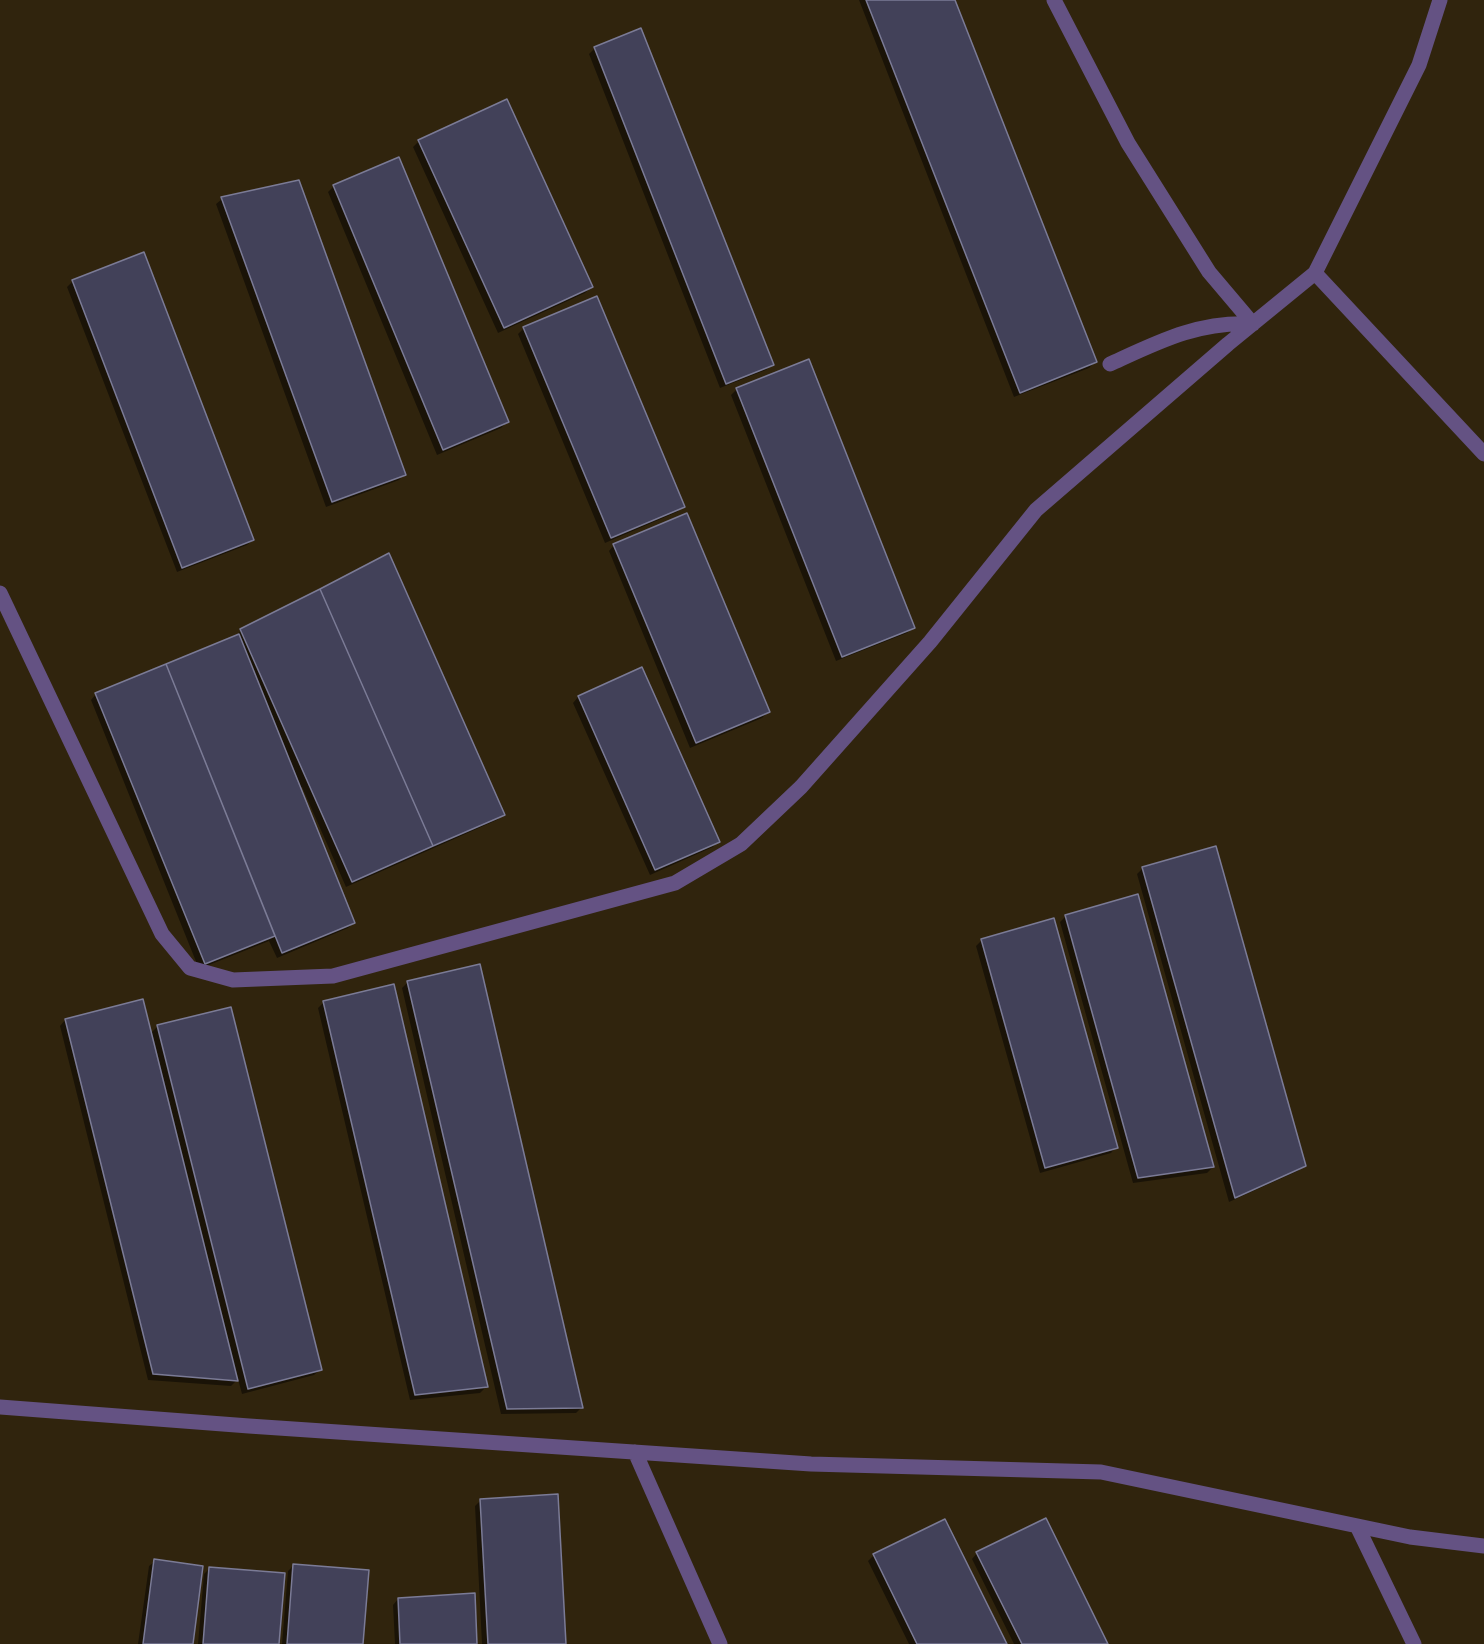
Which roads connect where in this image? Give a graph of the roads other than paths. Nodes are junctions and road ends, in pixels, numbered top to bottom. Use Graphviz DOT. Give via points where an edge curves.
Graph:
graph roads {
  1 [pos="1054,0"];
  2 [pos="1440,0"];
  3 [pos="1315,273"];
  4 [pos="1253,324"];
  5 [pos="1110,364"];
  6 [pos="1484,454"];
  7 [pos="0,593"];
  8 [pos="0,1407"];
  9 [pos="635,1452"];
  10 [pos="1357,1526"];
  11 [pos="1484,1546"];
  12 [pos="720,1644"];
  13 [pos="1414,1644"];
  1 -- 4 [label="street" via="1128,143 1209,272"];
  2 -- 3 [label="street" via="1419,65"];
  3 -- 4 [label="street"];
  3 -- 6 [label="street"];
  4 -- 5 [label="street" via="1225,322 1173,335"];
  4 -- 7 [label="street" via="1036,510 930,642 801,787 741,844 675,883 333,976 233,980 190,968 162,934"];
  8 -- 9 [label="street"];
  9 -- 10 [label="street" via="811,1464 1101,1472"];
  9 -- 12 [label="street"];
  10 -- 11 [label="street" via="1410,1538"];
  10 -- 13 [label="street"];
}
